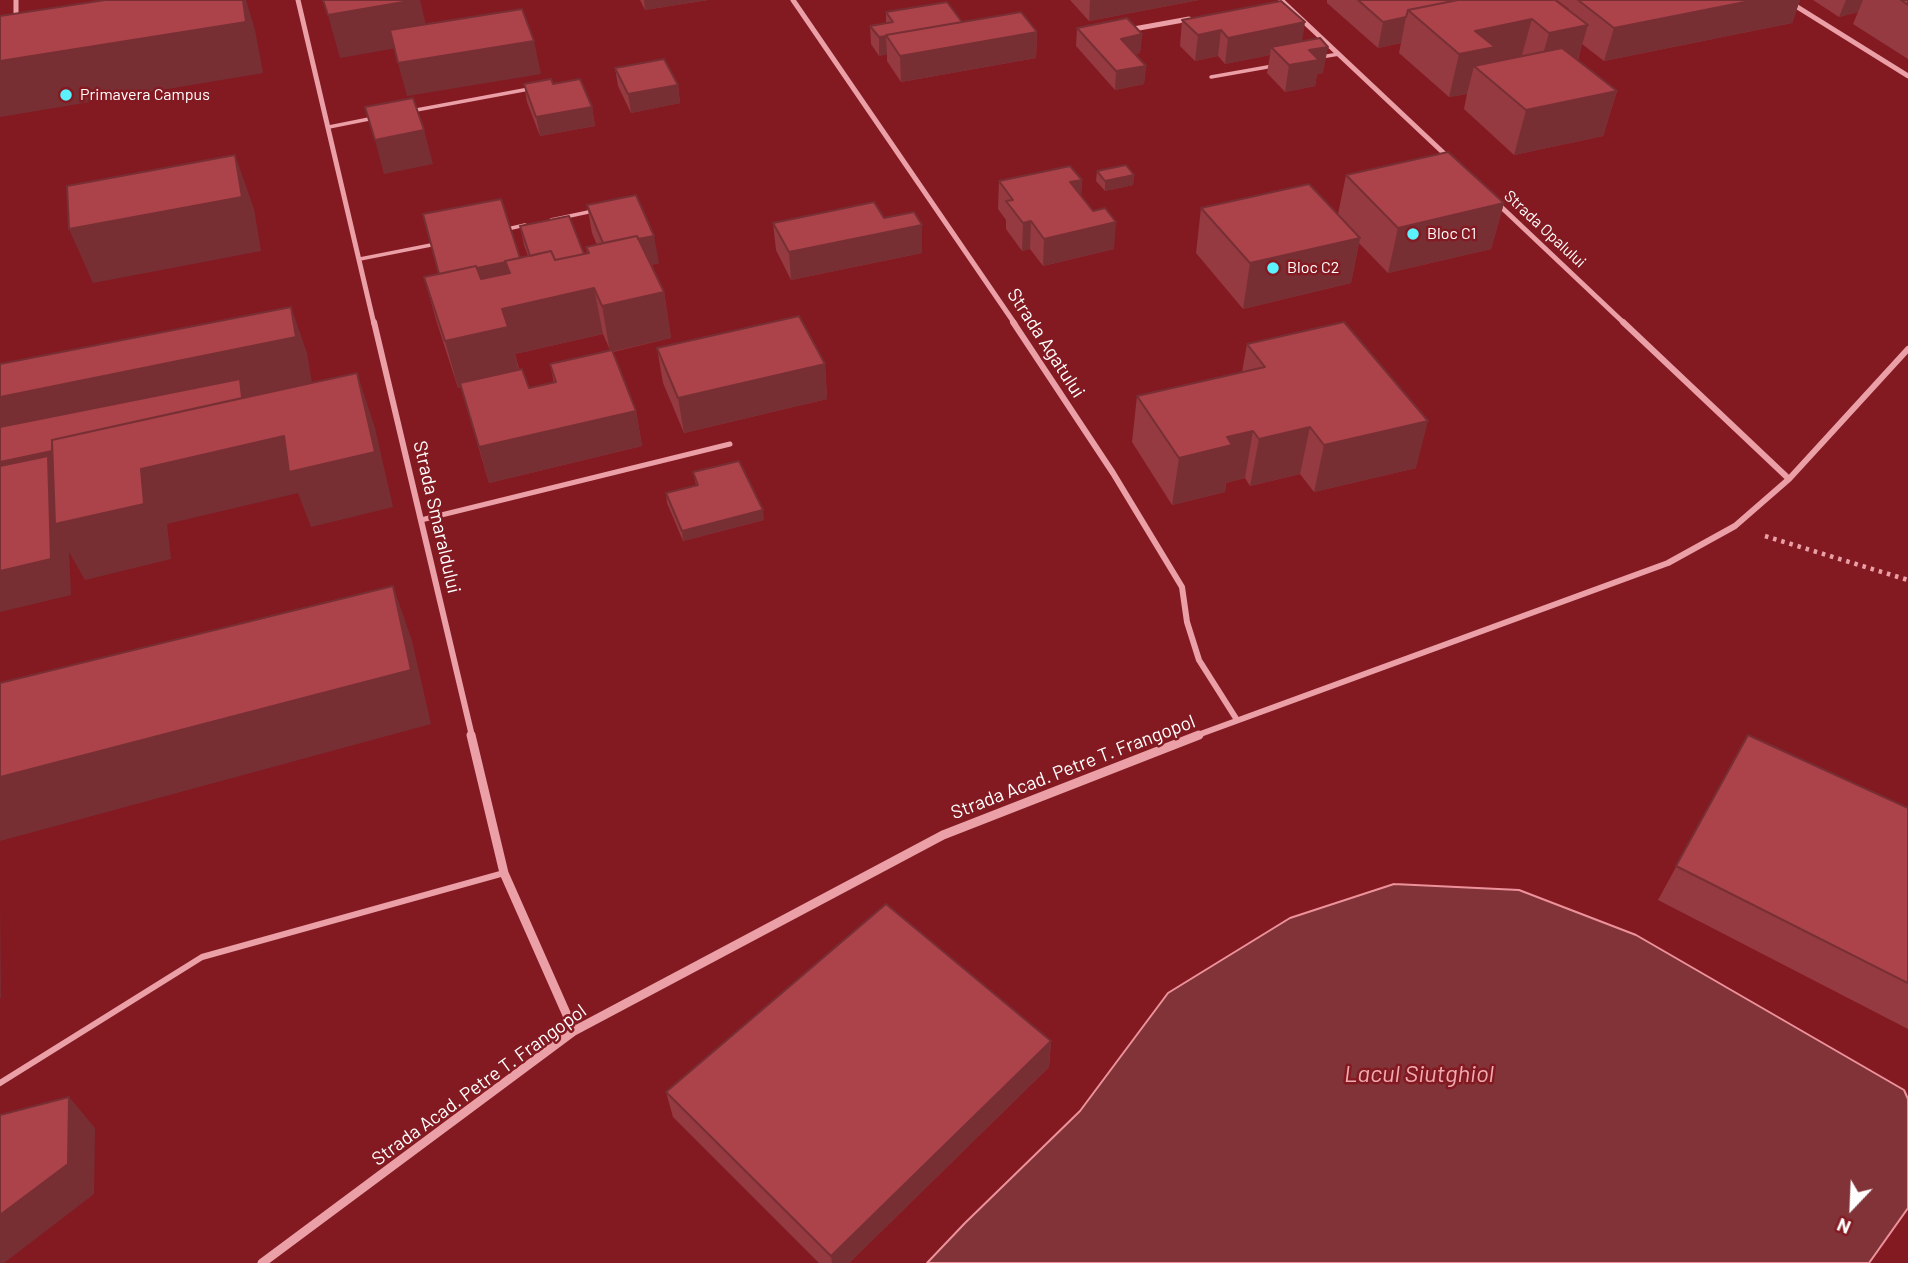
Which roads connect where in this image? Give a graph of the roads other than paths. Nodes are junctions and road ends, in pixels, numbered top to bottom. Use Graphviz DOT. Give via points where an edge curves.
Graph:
graph roads {
  1 [pos="16,0"];
  2 [pos="298,0"];
  3 [pos="793,0"];
  4 [pos="1786,0"];
  5 [pos="1282,1"];
  6 [pos="1270,4"];
  7 [pos="16,17"];
  8 [pos="1193,18"];
  9 [pos="1115,33"];
  10 [pos="1339,54"];
  11 [pos="1313,59"];
  12 [pos="1275,66"];
  13 [pos="1908,76"];
  14 [pos="1210,77"];
  15 [pos="539,87"];
  16 [pos="408,112"];
  17 [pos="382,117"];
  18 [pos="329,127"];
  19 [pos="1459,167"];
  20 [pos="1489,196"];
  21 [pos="597,210"];
  22 [pos="544,221"];
  23 [pos="531,224"];
  24 [pos="492,232"];
  25 [pos="439,243"];
  26 [pos="360,259"];
  27 [pos="1908,349"];
  28 [pos="730,444"];
  29 [pos="1789,479"];
  30 [pos="421,520"];
  31 [pos="1237,720"];
  32 [pos="504,873"];
  33 [pos="574,1031"];
  34 [pos="0,1083"];
  35 [pos="262,1263"];
  1 -- 7 [label="street"];
  2 -- 18 [label="street, Strada Smaraldului"];
  3 -- 31 [label="street, Strada Agatului" via="1113,473 1182,587 1199,660"];
  4 -- 13 [label="street"];
  5 -- 6 [label="street"];
  5 -- 10 [label="street"];
  8 -- 9 [label="street"];
  10 -- 11 [label="lane"];
  10 -- 19 [label="street"];
  12 -- 14 [label="lane"];
  15 -- 16 [label="lane"];
  17 -- 18 [label="lane"];
  18 -- 26 [label="street, Strada Smaraldului"];
  20 -- 29 [label="street, Strada Opalului"];
  21 -- 22 [label="lane"];
  23 -- 24 [label="lane"];
  25 -- 26 [label="lane"];
  26 -- 30 [label="street, Strada Smaraldului"];
  27 -- 29 [label="street, Strada Acad. Petre T. Frangopol"];
  28 -- 30 [label="lane"];
  29 -- 31 [label="street, Strada Acad. Petre T. Frangopol" via="1735,526 1668,563"];
  30 -- 32 [label="street, Strada Smaraldului"];
  31 -- 33 [label="street, Strada Acad. Petre T. Frangopol" via="943,835"];
  32 -- 33 [label="street, Strada Smaraldului"];
  32 -- 34 [label="lane" via="202,957"];
  33 -- 35 [label="street, Strada Acad. Petre T. Frangopol"];
}
